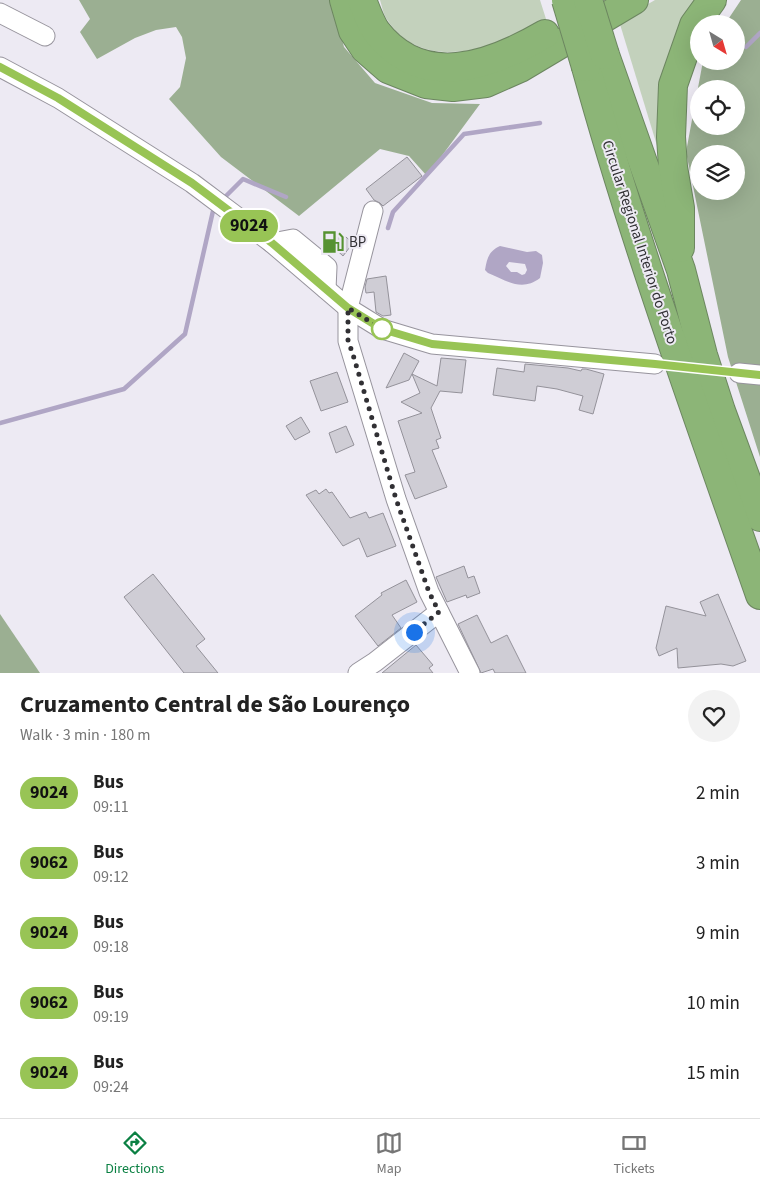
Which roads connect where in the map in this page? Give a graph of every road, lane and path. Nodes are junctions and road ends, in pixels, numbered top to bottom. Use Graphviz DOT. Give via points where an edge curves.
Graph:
graph roads {
  1 [pos="344,0"];
  2 [pos="362,0"];
  3 [pos="566,0"];
  4 [pos="588,0"];
  5 [pos="602,0"];
  6 [pos="634,0"];
  7 [pos="712,0"];
  8 [pos="0,13"];
  9 [pos="45,36"];
  10 [pos="596,61"];
  11 [pos="0,67"];
  12 [pos="372,211"];
  13 [pos="681,270"];
  14 [pos="348,308"];
  15 [pos="655,364"];
  16 [pos="739,373"];
  17 [pos="760,375"];
  18 [pos="760,517"];
  19 [pos="760,595"];
  20 [pos="439,612"];
  21 [pos="358,673"];
  22 [pos="470,673"];
  1 -- 6 [label="highway" via="357,37 365,49 388,69 426,84 453,87 486,83 520,68"];
  2 -- 5 [label="highway" via="376,30 397,53 426,66 448,69 483,63 528,44"];
  3 -- 10 [label="highway, Circular Regional Interior do Porto, bridge"];
  4 -- 10 [label="highway, Circular Regional Interior do Porto, bridge"];
  7 -- 13 [label="highway" via="694,25 673,85 670,136 680,208"];
  8 -- 9 [label="street"];
  10 -- 13 [label="highway, Circular Regional Interior do Porto"];
  10 -- 19 [label="highway, Circular Regional Interior do Porto" via="601,118 675,351"];
  11 -- 14 [label="street" via="58,98 192,183 272,243"];
  12 -- 14 [label="street"];
  13 -- 18 [label="highway, Circular Regional Interior do Porto" via="703,355"];
  14 -- 15 [label="street" via="382,329 432,344"];
  14 -- 20 [label="street" via="348,340 365,397 396,499"];
  16 -- 17 [label="street"];
  20 -- 21 [label="street"];
  20 -- 22 [label="street"];
}
